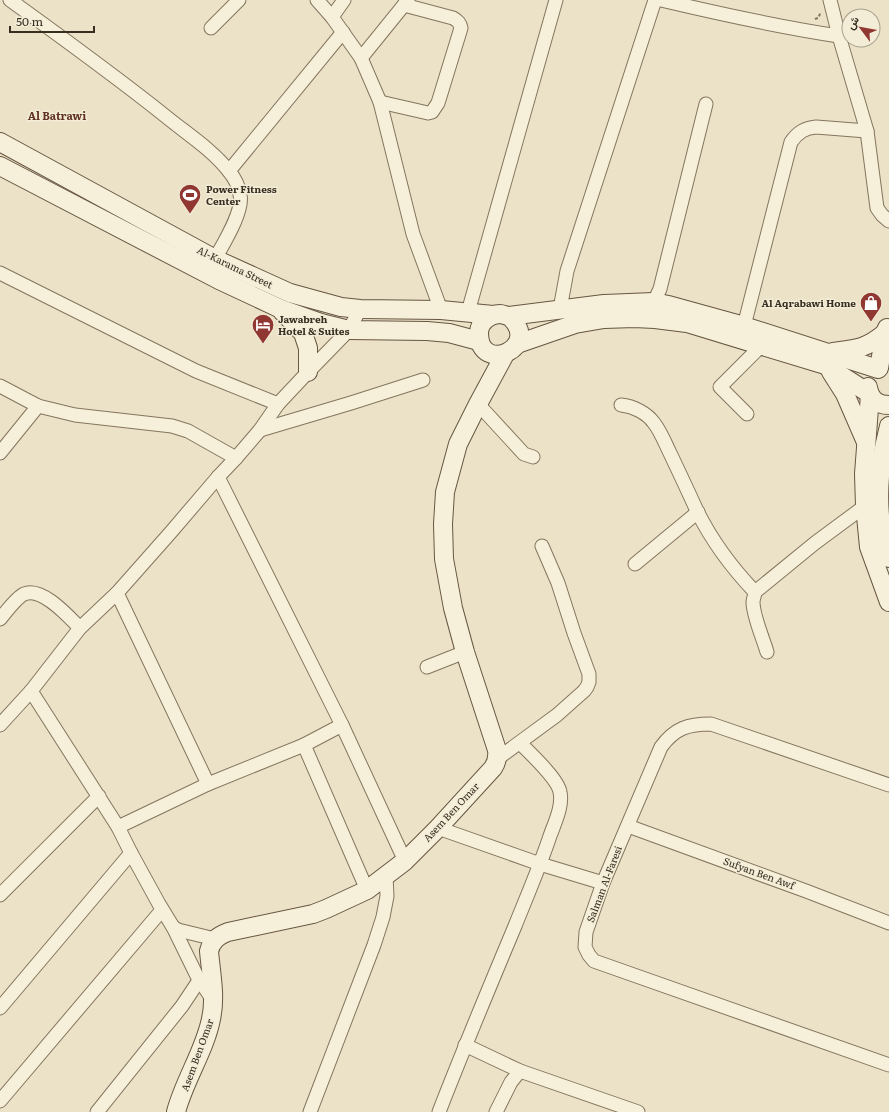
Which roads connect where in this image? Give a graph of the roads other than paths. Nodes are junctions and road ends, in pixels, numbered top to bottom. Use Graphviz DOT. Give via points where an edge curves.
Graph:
graph roads {
  1 [pos="10,0"];
  2 [pos="239,0"];
  3 [pos="317,0"];
  4 [pos="344,0"];
  5 [pos="556,0"];
  6 [pos="655,0"];
  7 [pos="661,0"];
  8 [pos="406,2"];
  9 [pos="826,3"];
  10 [pos="332,17"];
  11 [pos="211,28"];
  12 [pos="343,32"];
  13 [pos="839,36"];
  14 [pos="361,58"];
  15 [pos="380,102"];
  16 [pos="706,104"];
  17 [pos="867,132"];
  18 [pos="0,142"];
  19 [pos="0,166"];
  20 [pos="229,172"];
  21 [pos="889,221"];
  22 [pos="215,259"];
  23 [pos="0,273"];
  24 [pos="654,302"];
  25 [pos="280,309"];
  26 [pos="360,309"];
  27 [pos="560,309"];
  28 [pos="440,310"];
  29 [pos="468,312"];
  30 [pos="501,316"];
  31 [pos="744,326"];
  32 [pos="887,327"];
  33 [pos="349,330"];
  34 [pos="761,346"];
  35 [pos="498,348"];
  36 [pos="827,359"];
  37 [pos="882,368"];
  38 [pos="308,372"];
  39 [pos="423,380"];
  40 [pos="0,386"];
  41 [pos="870,395"];
  42 [pos="278,404"];
  43 [pos="478,404"];
  44 [pos="621,404"];
  45 [pos="889,405"];
  46 [pos="38,406"];
  47 [pos="747,414"];
  48 [pos="889,426"];
  49 [pos="260,430"];
  50 [pos="867,443"];
  51 [pos="0,453"];
  52 [pos="533,457"];
  53 [pos="236,458"];
  54 [pos="218,477"];
  55 [pos="878,508"];
  56 [pos="698,512"];
  57 [pos="542,546"];
  58 [pos="889,558"];
  59 [pos="635,564"];
  60 [pos="117,592"];
  61 [pos="755,592"];
  62 [pos="889,602"];
  63 [pos="0,619"];
  64 [pos="80,628"];
  65 [pos="465,652"];
  66 [pos="767,652"];
  67 [pos="427,667"];
  68 [pos="31,691"];
  69 [pos="0,725"];
  70 [pos="342,725"];
  71 [pos="520,743"];
  72 [pos="304,745"];
  73 [pos="497,759"];
  74 [pos="208,784"];
  75 [pos="889,785"];
  76 [pos="99,796"];
  77 [pos="628,826"];
  78 [pos="118,827"];
  79 [pos="438,828"];
  80 [pos="131,853"];
  81 [pos="405,861"];
  82 [pos="540,864"];
  83 [pos="386,876"];
  84 [pos="603,883"];
  85 [pos="367,890"];
  86 [pos="0,895"];
  87 [pos="162,910"];
  88 [pos="889,923"];
  89 [pos="173,927"];
  90 [pos="215,939"];
  91 [pos="200,979"];
  92 [pos="214,1002"];
  93 [pos="0,1008"];
  94 [pos="465,1045"];
  95 [pos="889,1065"];
  96 [pos="520,1071"];
  97 [pos="0,1101"];
  98 [pos="97,1112"];
  99 [pos="176,1112"];
  100 [pos="310,1112"];
  101 [pos="439,1112"];
  102 [pos="496,1112"];
  103 [pos="638,1112"];
  1 -- 20 [label="street" via="128,86 214,155"];
  2 -- 11 [label="street"];
  3 -- 10 [label="street"];
  4 -- 10 [label="street"];
  5 -- 29 [label="street"];
  6 -- 27 [label="street" via="568,271"];
  7 -- 13 [label="street" via="724,15"];
  8 -- 14 [label="street"];
  8 -- 15 [label="street" via="457,20 461,28 438,103 432,112"];
  9 -- 13 [label="street"];
  10 -- 12 [label="street"];
  12 -- 14 [label="street"];
  12 -- 20 [label="street"];
  13 -- 17 [label="street"];
  14 -- 15 [label="street"];
  15 -- 28 [label="street" via="413,234"];
  16 -- 24 [label="street" via="660,289"];
  17 -- 21 [label="street" via="877,208"];
  17 -- 31 [label="street" via="816,127 801,130 791,142"];
  18 -- 22 [label="street, Al-Karama Street"];
  19 -- 25 [label="street, Al-Karama Street"];
  20 -- 22 [label="street" via="241,196 240,206"];
  22 -- 26 [label="street, Al-Karama Street" via="290,293 342,307"];
  23 -- 42 [label="street" via="196,371"];
  24 -- 27 [label="street, Al-Karama Street"];
  24 -- 31 [label="street, Al-Karama Street"];
  25 -- 33 [label="street, Al-Karama Street"];
  25 -- 38 [label="street" via="302,332 308,348"];
  26 -- 28 [label="street, Al-Karama Street"];
  26 -- 33 [label="street"];
  27 -- 30 [label="street, Al-Karama Street"];
  28 -- 29 [label="street, Al-Karama Street"];
  29 -- 30 [label="street, Al-Karama Street"];
  30 -- 35 [label="street" via="484,321 479,330"];
  30 -- 35 [label="street" via="515,322 519,336"];
  31 -- 36 [label="street, Al-Karama Street"];
  32 -- 36 [label="street" via="875,341 865,347"];
  32 -- 37 [label="street"];
  33 -- 35 [label="street, Al-Karama Street" via="450,333"];
  33 -- 38 [label="street"];
  34 -- 35 [label="street" via="687,323 634,318 604,319 575,324"];
  34 -- 36 [label="street"];
  34 -- 47 [label="street" via="720,387"];
  35 -- 43 [label="street" via="486,389"];
  36 -- 37 [label="street"];
  36 -- 41 [label="street"];
  36 -- 50 [label="street"];
  37 -- 41 [label="street" via="873,372 870,377"];
  38 -- 42 [label="street"];
  39 -- 49 [label="street"];
  40 -- 46 [label="street"];
  41 -- 45 [label="street" via="878,403"];
  41 -- 50 [label="street"];
  42 -- 49 [label="street"];
  43 -- 52 [label="street" via="524,454"];
  43 -- 65 [label="street" via="458,444 445,492 444,559 453,608"];
  44 -- 56 [label="street" via="646,414 654,422"];
  46 -- 51 [label="street"];
  46 -- 53 [label="street" via="75,415 172,426 188,431"];
  48 -- 55 [label="street" via="879,482"];
  49 -- 53 [label="street"];
  50 -- 55 [label="street" via="864,474"];
  53 -- 54 [label="street"];
  54 -- 60 [label="street"];
  54 -- 70 [label="street"];
  55 -- 58 [label="street"];
  55 -- 61 [label="street" via="815,543"];
  55 -- 62 [label="street" via="869,547"];
  56 -- 59 [label="street"];
  56 -- 61 [label="street" via="722,552"];
  57 -- 71 [label="street" via="558,583 589,674 589,682 579,696"];
  60 -- 64 [label="street"];
  60 -- 74 [label="street"];
  61 -- 66 [label="street" via="753,602 757,622"];
  63 -- 64 [label="street" via="24,594 37,593 52,601"];
  64 -- 68 [label="street"];
  65 -- 67 [label="street"];
  65 -- 73 [label="street" via="497,750"];
  68 -- 69 [label="street"];
  68 -- 76 [label="street"];
  70 -- 72 [label="street"];
  70 -- 81 [label="street"];
  71 -- 73 [label="street"];
  71 -- 82 [label="street" via="550,774 560,790 561,802"];
  72 -- 74 [label="street"];
  72 -- 85 [label="street"];
  73 -- 79 [label="street, Asem Ben Omar" via="493,768"];
  74 -- 78 [label="street"];
  75 -- 77 [label="street, Salman Al-Faresi" via="711,724 696,724 682,728 661,747"];
  76 -- 78 [label="street"];
  76 -- 86 [label="street"];
  77 -- 84 [label="street, Salman Al-Faresi"];
  77 -- 88 [label="street, Sufyan Ben Awf"];
  78 -- 80 [label="street"];
  79 -- 81 [label="street, Asem Ben Omar"];
  79 -- 82 [label="street"];
  80 -- 87 [label="street"];
  80 -- 93 [label="street"];
  81 -- 83 [label="street, Asem Ben Omar"];
  82 -- 84 [label="street"];
  82 -- 94 [label="street"];
  83 -- 85 [label="street, Asem Ben Omar"];
  83 -- 100 [label="street" via="387,896 374,945"];
  84 -- 95 [label="street, Salman Al-Faresi" via="586,932 585,947 594,961"];
  85 -- 90 [label="street, Asem Ben Omar" via="314,914 228,932"];
  87 -- 89 [label="street"];
  87 -- 97 [label="street"];
  89 -- 90 [label="street"];
  89 -- 91 [label="street"];
  90 -- 92 [label="street, Asem Ben Omar" via="209,951"];
  91 -- 92 [label="street"];
  91 -- 98 [label="street" via="182,1006"];
  92 -- 99 [label="street, Asem Ben Omar" via="206,1035"];
  94 -- 96 [label="street"];
  94 -- 101 [label="street"];
  96 -- 102 [label="street"];
  96 -- 103 [label="street"];
}
